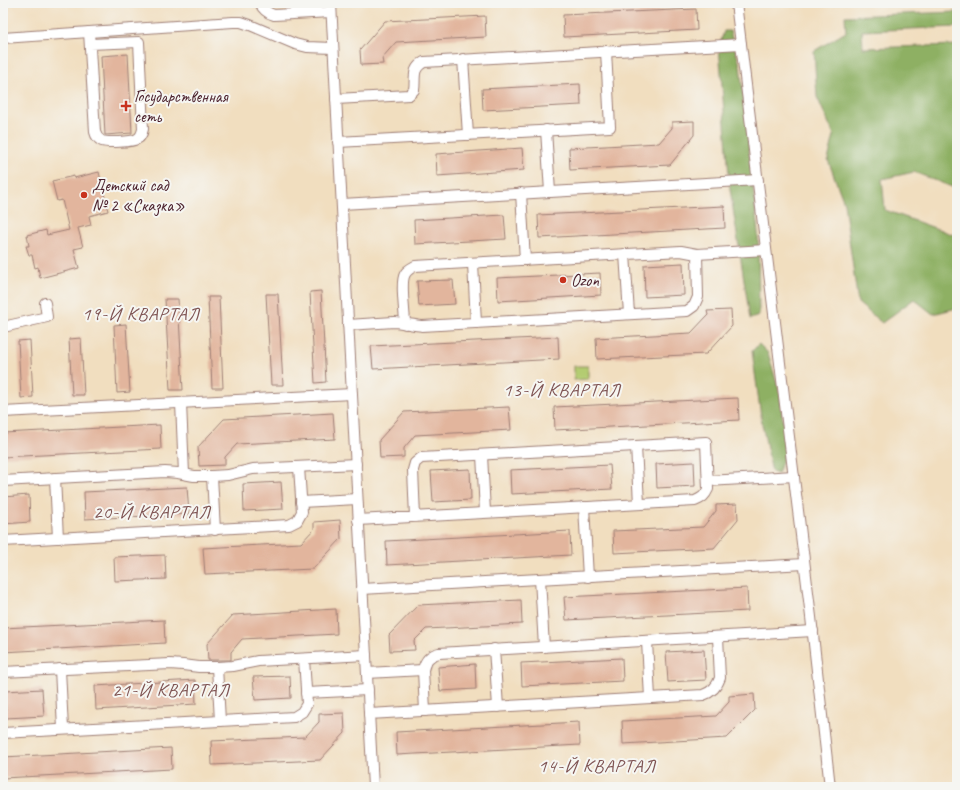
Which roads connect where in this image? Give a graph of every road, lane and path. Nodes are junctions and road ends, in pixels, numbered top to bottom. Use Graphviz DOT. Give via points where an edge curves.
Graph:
graph roads {
  1 [pos="260,3"];
  2 [pos="736,3"];
  3 [pos="331,7"];
  4 [pos="304,8"];
  5 [pos="138,28"];
  6 [pos="89,32"];
  7 [pos="3,38"];
  8 [pos="139,42"];
  9 [pos="90,44"];
  10 [pos="741,44"];
  11 [pos="333,48"];
  12 [pos="606,51"];
  13 [pos="463,59"];
  14 [pos="336,99"];
  15 [pos="546,130"];
  16 [pos="468,135"];
  17 [pos="338,142"];
  18 [pos="758,180"];
  19 [pos="550,192"];
  20 [pos="521,193"];
  21 [pos="342,204"];
  22 [pos="766,250"];
  23 [pos="626,254"];
  24 [pos="697,254"];
  25 [pos="525,260"];
  26 [pos="473,263"];
  27 [pos="45,303"];
  28 [pos="629,314"];
  29 [pos="476,322"];
  30 [pos="405,324"];
  31 [pos="348,325"];
  32 [pos="3,327"];
  33 [pos="352,394"];
  34 [pos="181,403"];
  35 [pos="3,412"];
  36 [pos="636,446"];
  37 [pos="482,455"];
  38 [pos="356,464"];
  39 [pos="299,467"];
  40 [pos="184,474"];
  41 [pos="212,476"];
  42 [pos="794,476"];
  43 [pos="55,478"];
  44 [pos="3,481"];
  45 [pos="708,481"];
  46 [pos="357,499"];
  47 [pos="301,502"];
  48 [pos="639,504"];
  49 [pos="584,507"];
  50 [pos="485,512"];
  51 [pos="415,516"];
  52 [pos="358,520"];
  53 [pos="215,530"];
  54 [pos="58,538"];
  55 [pos="3,541"];
  56 [pos="804,564"];
  57 [pos="588,577"];
  58 [pos="540,579"];
  59 [pos="362,589"];
  60 [pos="813,631"];
  61 [pos="718,637"];
  62 [pos="647,641"];
  63 [pos="544,647"];
  64 [pos="494,649"];
  65 [pos="366,655"];
  66 [pos="304,658"];
  67 [pos="217,667"];
  68 [pos="60,669"];
  69 [pos="423,670"];
  70 [pos="3,672"];
  71 [pos="367,673"];
  72 [pos="368,690"];
  73 [pos="306,693"];
  74 [pos="650,698"];
  75 [pos="498,707"];
  76 [pos="425,711"];
  77 [pos="369,714"];
  78 [pos="220,721"];
  79 [pos="63,730"];
  80 [pos="3,733"];
  81 [pos="373,787"];
  82 [pos="830,787"];
  1 -- 4 [label="street" via="264,10 274,14"];
  2 -- 10 [label="street"];
  3 -- 4 [label="street"];
  3 -- 11 [label="street"];
  5 -- 6 [label="street"];
  5 -- 8 [label="street"];
  5 -- 11 [label="street" via="241,22 295,44"];
  6 -- 7 [label="street"];
  6 -- 9 [label="street"];
  8 -- 9 [label="street"];
  8 -- 9 [label="street" via="143,133 136,140 113,142 101,140 95,132"];
  10 -- 12 [label="street"];
  10 -- 18 [label="street"];
  11 -- 14 [label="street"];
  12 -- 13 [label="street"];
  12 -- 15 [label="street" via="610,127"];
  13 -- 14 [label="street" via="420,64 415,71 414,90 409,95"];
  13 -- 16 [label="street"];
  14 -- 17 [label="street"];
  15 -- 16 [label="street"];
  15 -- 19 [label="street"];
  16 -- 17 [label="street"];
  17 -- 21 [label="street"];
  18 -- 19 [label="street"];
  18 -- 22 [label="street"];
  19 -- 20 [label="street"];
  20 -- 21 [label="street"];
  20 -- 25 [label="street"];
  21 -- 31 [label="street"];
  22 -- 24 [label="street"];
  22 -- 42 [label="street"];
  23 -- 24 [label="street" via="681,251"];
  23 -- 25 [label="street"];
  23 -- 28 [label="street"];
  24 -- 28 [label="street" via="699,292 694,306 687,311"];
  25 -- 26 [label="street"];
  26 -- 29 [label="street"];
  26 -- 30 [label="street" via="415,266 407,271 403,282"];
  27 -- 32 [label="street" via="47,317"];
  28 -- 29 [label="street"];
  29 -- 30 [label="street" via="422,326"];
  30 -- 31 [label="street" via="394,322"];
  31 -- 33 [label="street"];
  33 -- 34 [label="street"];
  33 -- 38 [label="street"];
  34 -- 35 [label="street"];
  34 -- 40 [label="street"];
  36 -- 37 [label="street"];
  36 -- 45 [label="street" via="706,442"];
  36 -- 48 [label="street"];
  37 -- 50 [label="street"];
  37 -- 51 [label="street" via="418,460 413,466"];
  38 -- 39 [label="street"];
  38 -- 46 [label="street"];
  39 -- 41 [label="street" via="248,470"];
  39 -- 47 [label="street"];
  40 -- 41 [label="street"];
  40 -- 43 [label="street" via="165,472"];
  41 -- 53 [label="street"];
  42 -- 45 [label="street"];
  42 -- 56 [label="street"];
  43 -- 44 [label="street"];
  43 -- 54 [label="street"];
  45 -- 48 [label="street" via="706,494 695,501"];
  46 -- 47 [label="street"];
  46 -- 52 [label="street"];
  47 -- 53 [label="street" via="300,517 289,525"];
  48 -- 49 [label="street"];
  49 -- 50 [label="street"];
  49 -- 57 [label="street"];
  50 -- 51 [label="street"];
  51 -- 52 [label="street"];
  52 -- 59 [label="street"];
  53 -- 54 [label="street"];
  54 -- 55 [label="street"];
  56 -- 57 [label="street"];
  56 -- 60 [label="street"];
  57 -- 58 [label="street"];
  58 -- 59 [label="street"];
  58 -- 63 [label="street"];
  59 -- 65 [label="street"];
  60 -- 61 [label="street"];
  60 -- 82 [label="street"];
  61 -- 62 [label="street"];
  61 -- 74 [label="street" via="720,678 710,692 703,695"];
  62 -- 63 [label="street"];
  62 -- 74 [label="street"];
  63 -- 64 [label="street"];
  64 -- 69 [label="street" via="434,654 426,662"];
  64 -- 75 [label="street"];
  65 -- 66 [label="street"];
  65 -- 71 [label="street"];
  66 -- 67 [label="street" via="252,661"];
  66 -- 73 [label="street"];
  67 -- 68 [label="street" via="174,664"];
  67 -- 78 [label="street"];
  68 -- 70 [label="street"];
  68 -- 79 [label="street"];
  69 -- 71 [label="street"];
  69 -- 76 [label="street"];
  71 -- 72 [label="street"];
  72 -- 73 [label="street"];
  72 -- 77 [label="street"];
  73 -- 78 [label="street" via="305,708 294,717"];
  74 -- 75 [label="street"];
  75 -- 76 [label="street"];
  76 -- 77 [label="street"];
  77 -- 81 [label="street"];
  78 -- 79 [label="street"];
  79 -- 80 [label="street"];
}
